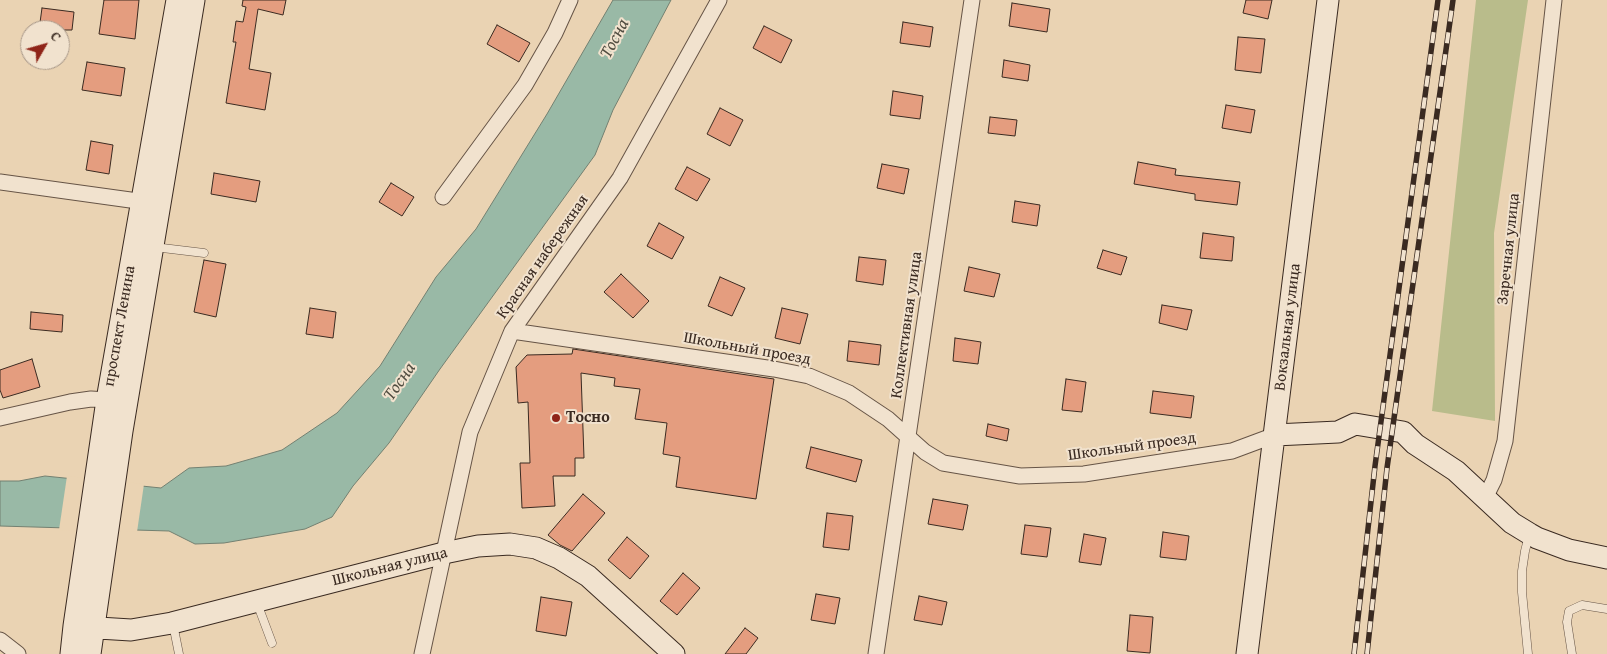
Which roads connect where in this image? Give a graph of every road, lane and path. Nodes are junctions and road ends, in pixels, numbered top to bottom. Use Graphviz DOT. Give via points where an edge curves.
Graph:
graph roads {
  1 [pos="177,0"];
  2 [pos="194,0"];
  3 [pos="570,0"];
  4 [pos="719,0"];
  5 [pos="972,0"];
  6 [pos="1328,0"];
  7 [pos="1554,0"];
  8 [pos="0,182"];
  9 [pos="443,197"];
  10 [pos="151,203"];
  11 [pos="154,247"];
  12 [pos="204,253"];
  13 [pos="512,331"];
  14 [pos="107,400"];
  15 [pos="0,418"];
  16 [pos="113,430"];
  17 [pos="1274,435"];
  18 [pos="908,436"];
  19 [pos="1485,498"];
  20 [pos="1530,534"];
  21 [pos="444,553"];
  22 [pos="1607,558"];
  23 [pos="256,601"];
  24 [pos="1607,609"];
  25 [pos="172,622"];
  26 [pos="84,627"];
  27 [pos="0,640"];
  28 [pos="272,643"];
  29 [pos="18,654"];
  30 [pos="71,654"];
  31 [pos="90,654"];
  32 [pos="179,654"];
  33 [pos="422,654"];
  34 [pos="674,654"];
  35 [pos="876,654"];
  36 [pos="1247,654"];
  37 [pos="1528,654"];
  38 [pos="1572,654"];
  1 -- 10 [label="street, проспект Ленина"];
  2 -- 10 [label="street, проспект Ленина"];
  3 -- 9 [label="street" via="525,85"];
  4 -- 13 [label="street, Красная набережная" via="620,178"];
  5 -- 18 [label="street, Коллективная улица"];
  6 -- 17 [label="street, Вокзальная улица"];
  7 -- 19 [label="street, Заречная улица" via="1505,441 1494,480"];
  8 -- 10 [label="street"];
  10 -- 11 [label="street, проспект Ленина"];
  10 -- 14 [label="street, проспект Ленина"];
  11 -- 12 [label="lane"];
  11 -- 16 [label="street, проспект Ленина"];
  13 -- 18 [label="street, Школьный проезд" via="809,376 849,393"];
  13 -- 21 [label="street, Красная набережная" via="470,432"];
  14 -- 15 [label="street" via="70,402"];
  14 -- 16 [label="street, проспект Ленина"];
  16 -- 26 [label="street, проспект Ленина"];
  17 -- 18 [label="street, Школьный проезд" via="1232,451 1084,474 1020,476 943,463"];
  17 -- 19 [label="street" via="1338,432 1351,438 1414,444 1456,471"];
  17 -- 36 [label="street, Вокзальная улица"];
  18 -- 35 [label="street, Коллективная улица"];
  19 -- 20 [label="street" via="1512,523"];
  20 -- 22 [label="street" via="1569,550"];
  20 -- 37 [label="lane" via="1522,571"];
  21 -- 23 [label="street, Школьная улица"];
  21 -- 33 [label="street, Красная набережная"];
  21 -- 34 [label="street, Школьная улица" via="510,544 536,548 560,558 588,576"];
  23 -- 25 [label="street, Школьная улица"];
  23 -- 28 [label="lane"];
  24 -- 38 [label="lane" via="1582,605 1569,611 1567,622"];
  25 -- 26 [label="street, Школьная улица" via="132,630"];
  25 -- 32 [label="lane"];
  26 -- 30 [label="street, проспект Ленина"];
  26 -- 31 [label="street, проспект Ленина"];
  27 -- 29 [label="street"];
}
